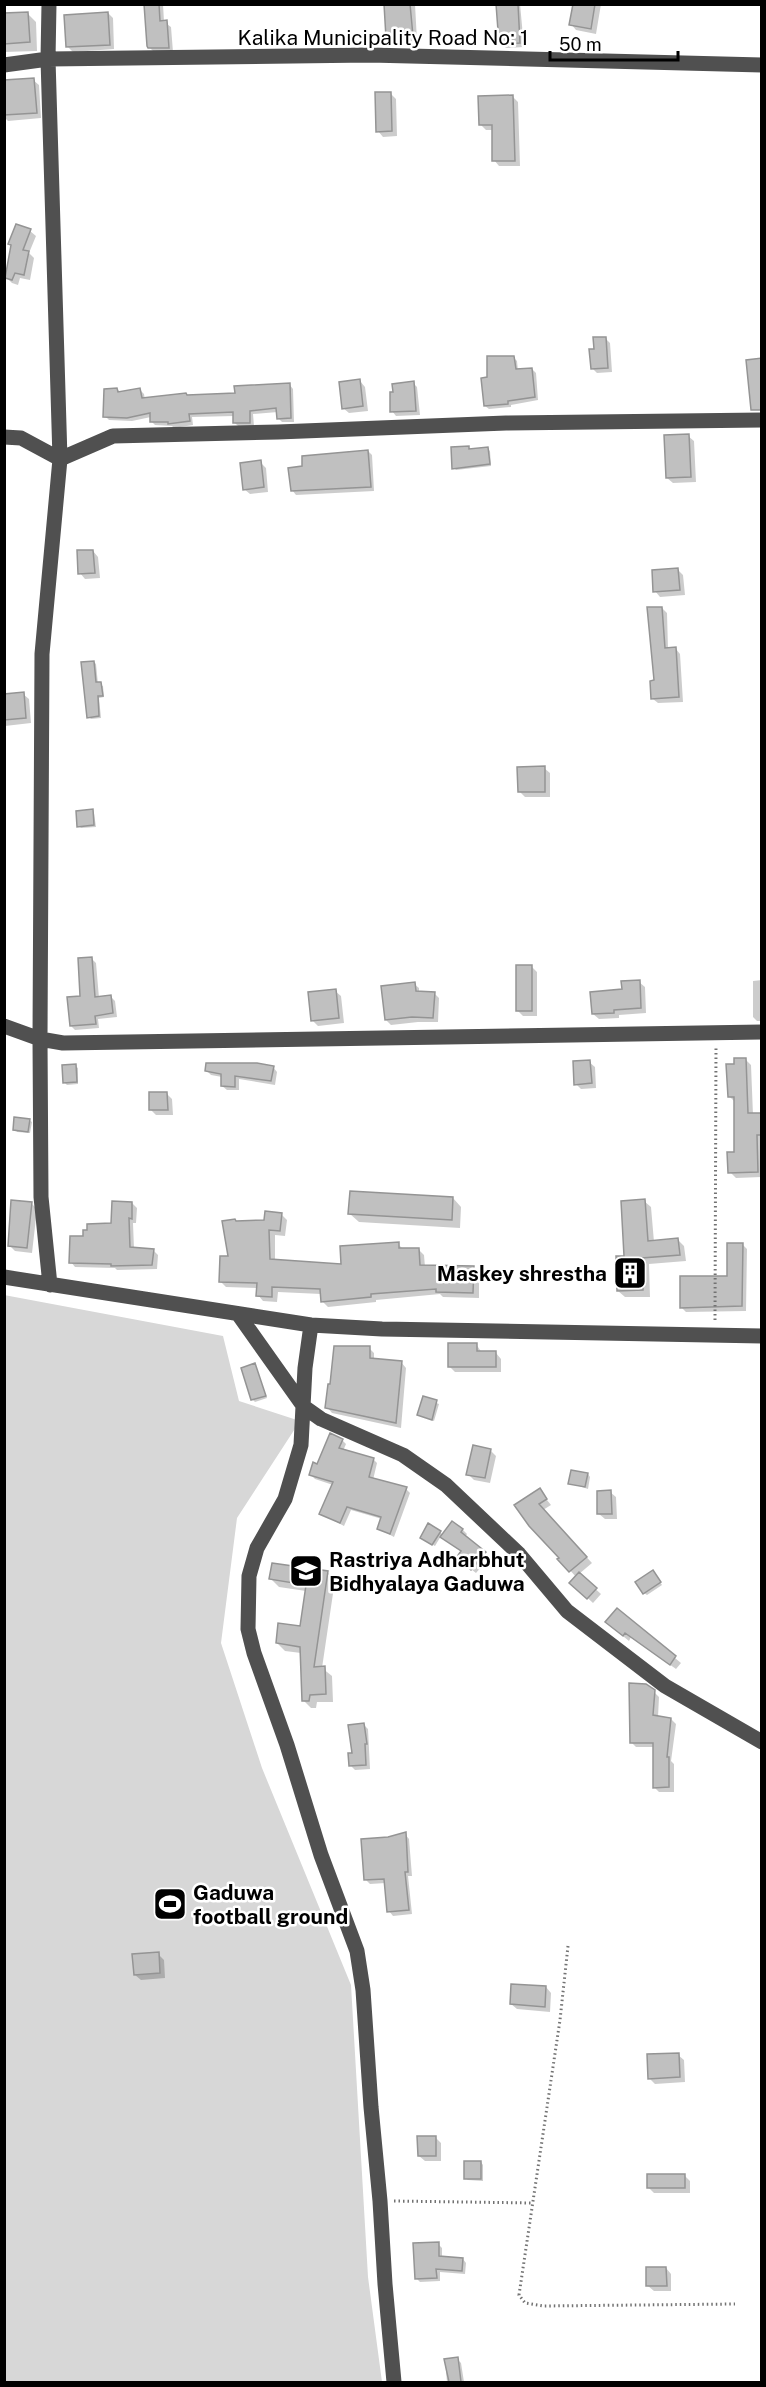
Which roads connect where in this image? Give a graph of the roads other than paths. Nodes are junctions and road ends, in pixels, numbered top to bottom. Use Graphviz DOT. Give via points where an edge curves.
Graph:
graph roads {
  1 [pos="49,4"];
  2 [pos="48,59"];
  3 [pos="4,65"];
  4 [pos="762,65"];
  5 [pos="762,420"];
  6 [pos="4,437"];
  7 [pos="60,459"];
  8 [pos="4,1026"];
  9 [pos="762,1032"];
  10 [pos="40,1039"];
  11 [pos="4,1277"];
  12 [pos="50,1285"];
  13 [pos="238,1314"];
  14 [pos="311,1325"];
  15 [pos="762,1336"];
  16 [pos="304,1407"];
  17 [pos="762,1742"];
  18 [pos="394,2382"];
  1 -- 2 [label="street"];
  2 -- 3 [label="street, Kalika Municipality Road No: 1"];
  2 -- 4 [label="street, Kalika Municipality Road No: 1" via="370,56"];
  2 -- 7 [label="street"];
  5 -- 7 [label="street" via="506,423 113,436"];
  6 -- 7 [label="street" via="21,438"];
  7 -- 10 [label="street" via="42,654"];
  8 -- 10 [label="street"];
  9 -- 10 [label="street" via="63,1043"];
  10 -- 12 [label="street" via="41,1197"];
  11 -- 12 [label="street"];
  12 -- 13 [label="street"];
  13 -- 14 [label="street"];
  13 -- 16 [label="street"];
  14 -- 15 [label="street"];
  14 -- 16 [label="street"];
  16 -- 17 [label="street" via="321,1419 403,1455 446,1485 519,1554 567,1611 665,1686"];
  16 -- 18 [label="street" via="301,1445 285,1498 257,1548 249,1576 248,1629 321,1855 357,1952"];
}
